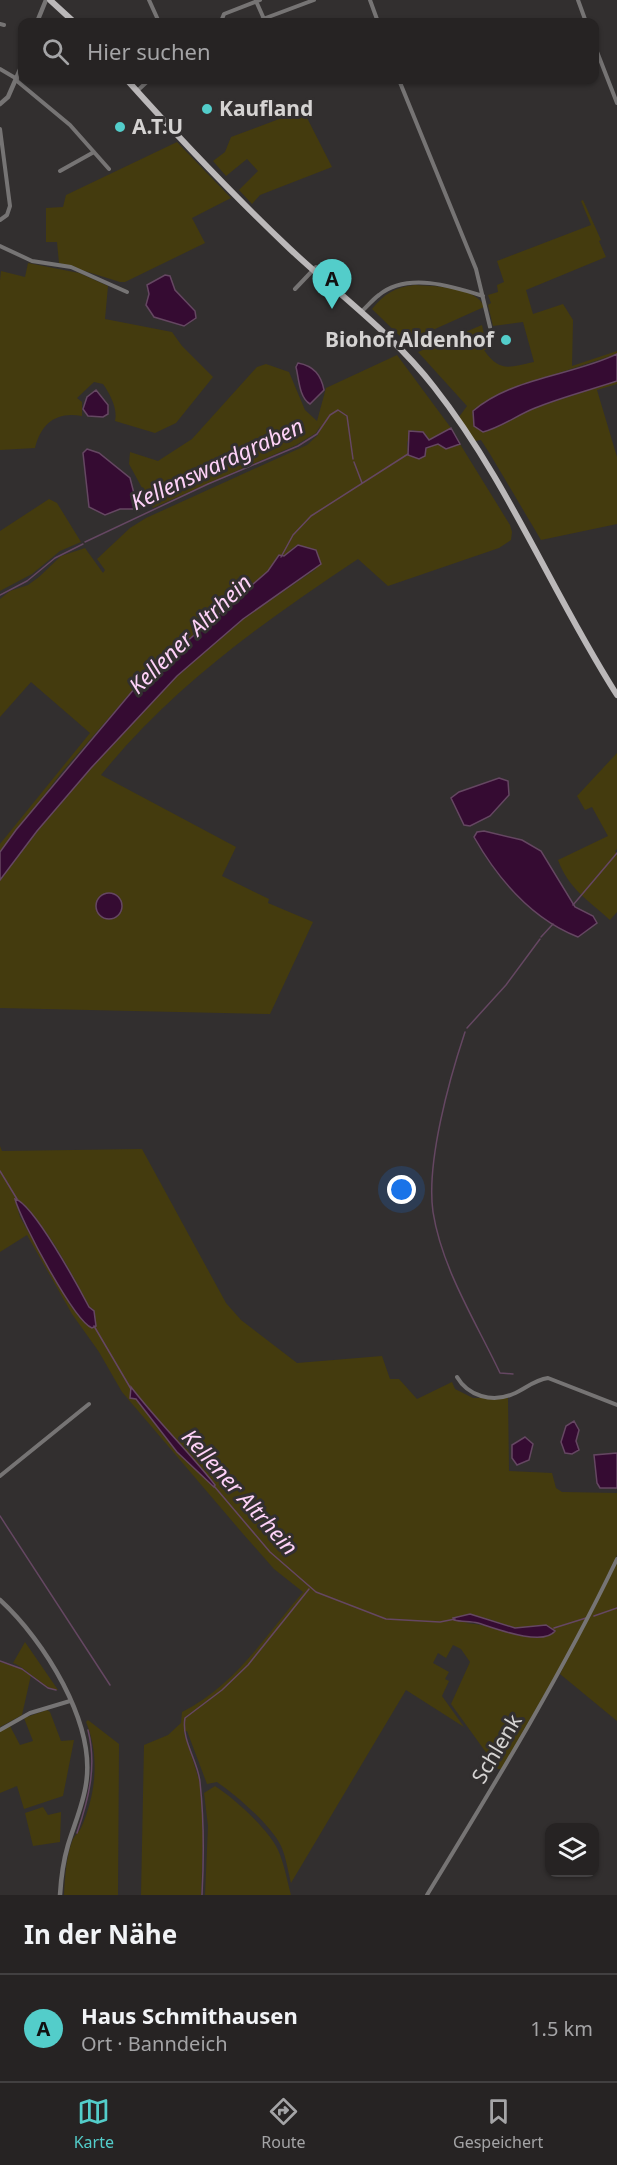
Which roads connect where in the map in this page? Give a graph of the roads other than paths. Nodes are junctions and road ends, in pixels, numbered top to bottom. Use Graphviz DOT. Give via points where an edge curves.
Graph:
graph roads {
  1 [pos="149,0"];
  2 [pos="258,0"];
  3 [pos="314,0"];
  4 [pos="370,0"];
  5 [pos="578,0"];
  6 [pos="50,1"];
  7 [pos="42,9"];
  8 [pos="39,18"];
  9 [pos="69,18"];
  10 [pos="157,18"];
  11 [pos="222,18"];
  12 [pos="264,18"];
  13 [pos="267,18"];
  14 [pos="377,18"];
  15 [pos="585,18"];
  16 [pos="599,57"];
  17 [pos="0,69"];
  18 [pos="18,77"];
  19 [pos="17,80"];
  20 [pos="22,84"];
  21 [pos="131,84"];
  22 [pos="145,84"];
  23 [pos="401,84"];
  24 [pos="137,91"];
  25 [pos="617,103"];
  26 [pos="0,104"];
  27 [pos="0,129"];
  28 [pos="94,152"];
  29 [pos="109,169"];
  30 [pos="60,171"];
  31 [pos="0,220"];
  32 [pos="0,246"];
  33 [pos="315,269"];
  34 [pos="295,289"];
  35 [pos="127,292"];
  36 [pos="484,296"];
  37 [pos="362,311"];
  38 [pos="490,327"];
  39 [pos="617,695"];
  40 [pos="457,1377"];
  41 [pos="89,1404"];
  42 [pos="617,1406"];
  43 [pos="0,1476"];
  44 [pos="617,1559"];
  45 [pos="0,1600"];
  46 [pos="70,1701"];
  47 [pos="0,1730"];
  48 [pos="60,1895"];
  49 [pos="427,1895"];
  1 -- 10 [label="street"];
  2 -- 11 [label="street"];
  2 -- 12 [label="street"];
  3 -- 13 [label="street"];
  4 -- 14 [label="street"];
  5 -- 15 [label="street"];
  6 -- 7 [label="street"];
  6 -- 7 [label="street"];
  6 -- 9 [label="main road"];
  7 -- 8 [label="street"];
  16 -- 25 [label="street"];
  17 -- 19 [label="street"];
  18 -- 19 [label="street"];
  19 -- 26 [label="street"];
  20 -- 28 [label="street" via="70,125"];
  21 -- 24 [label="main road"];
  22 -- 24 [label="street"];
  23 -- 36 [label="street"];
  24 -- 33 [label="main road" via="252,212"];
  27 -- 31 [label="street" via="10,206"];
  28 -- 29 [label="street"];
  28 -- 30 [label="street"];
  32 -- 35 [label="street" via="32,261 71,267"];
  33 -- 34 [label="street"];
  33 -- 37 [label="main road"];
  36 -- 37 [label="street" via="455,287 406,283 379,294"];
  36 -- 38 [label="street"];
  37 -- 39 [label="main road" via="414,362 447,403"];
  40 -- 42 [label="street" via="466,1389 483,1397 512,1395 548,1378"];
  41 -- 43 [label="street"];
  44 -- 49 [label="street, Schlenk" via="590,1617 531,1722"];
  45 -- 46 [label="street" via="35,1642"];
  46 -- 47 [label="street" via="30,1713"];
  46 -- 48 [label="street" via="87,1749 88,1772 68,1846"];
}
